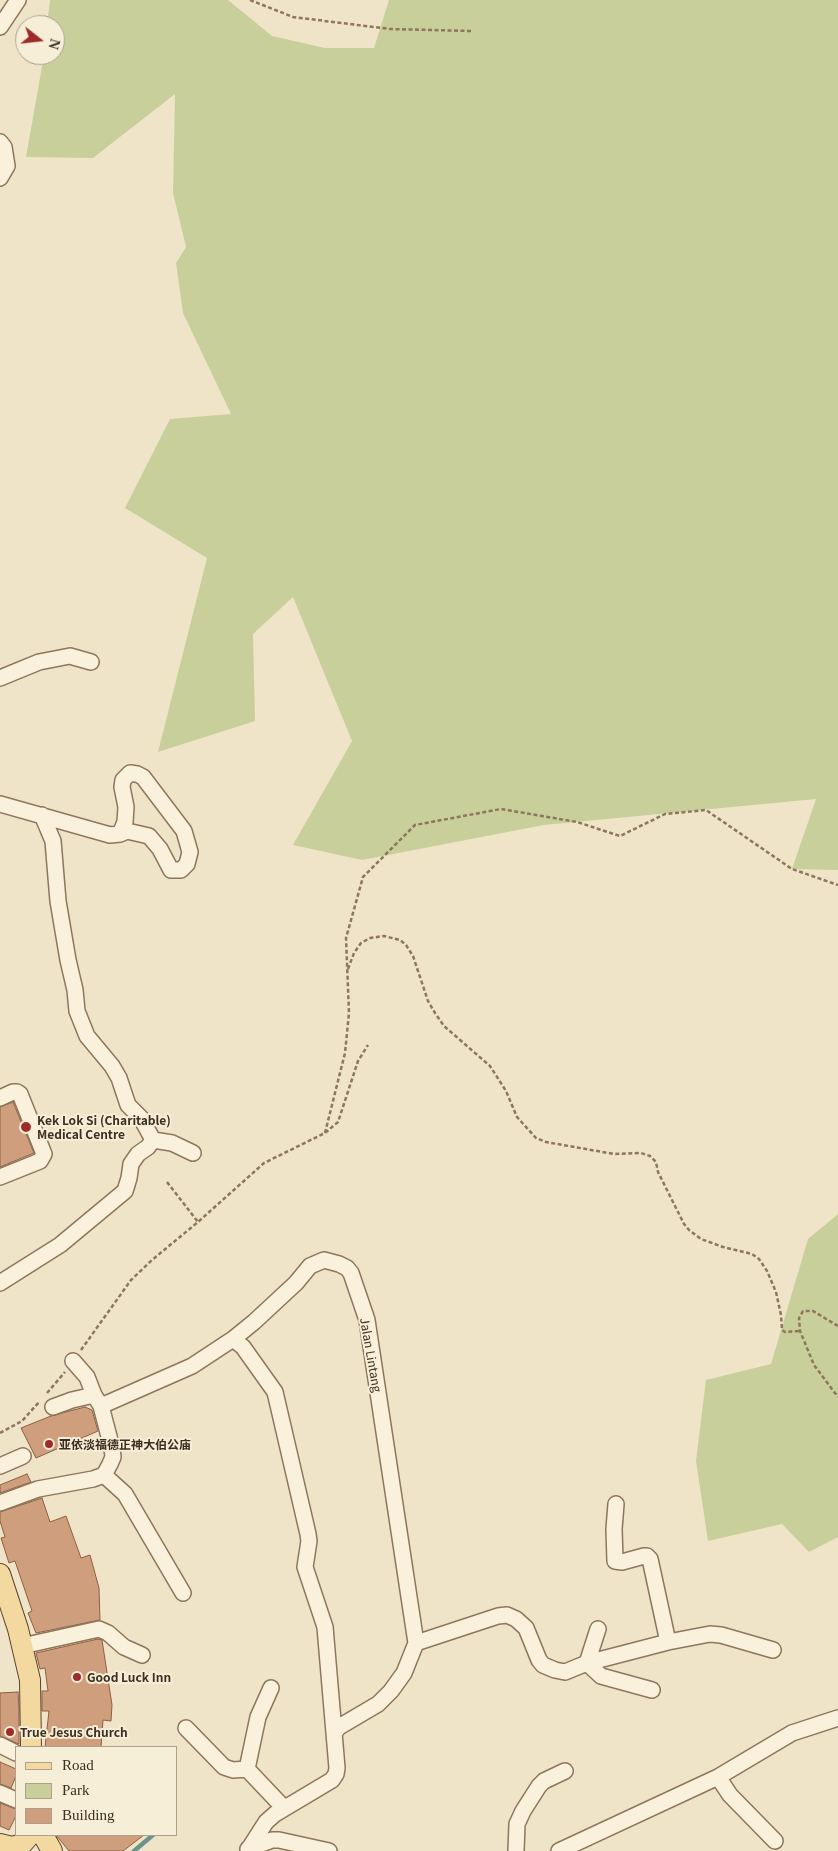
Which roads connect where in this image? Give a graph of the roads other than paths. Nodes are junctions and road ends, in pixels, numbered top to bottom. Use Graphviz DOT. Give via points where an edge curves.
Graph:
graph roads {
  1 [pos="18,0"];
  2 [pos="0,27"];
  3 [pos="0,142"];
  4 [pos="0,178"];
  5 [pos="92,662"];
  6 [pos="0,678"];
  7 [pos="0,804"];
  8 [pos="42,815"];
  9 [pos="120,834"];
  10 [pos="0,1098"];
  11 [pos="152,1140"];
  12 [pos="193,1153"];
  13 [pos="0,1177"];
  14 [pos="0,1283"];
  15 [pos="233,1338"];
  16 [pos="73,1361"];
  17 [pos="47,1401"];
  18 [pos="97,1401"];
  19 [pos="23,1456"];
  20 [pos="0,1466"];
  21 [pos="104,1474"];
  22 [pos="0,1503"];
  23 [pos="616,1504"];
  24 [pos="0,1574"];
  25 [pos="183,1593"];
  26 [pos="598,1629"];
  27 [pos="668,1642"];
  28 [pos="416,1643"];
  29 [pos="22,1646"];
  30 [pos="773,1650"];
  31 [pos="142,1656"];
  32 [pos="587,1664"];
  33 [pos="271,1688"];
  34 [pos="652,1690"];
  35 [pos="838,1718"];
  36 [pos="186,1728"];
  37 [pos="335,1732"];
  38 [pos="0,1745"];
  39 [pos="31,1746"];
  40 [pos="15,1752"];
  41 [pos="247,1769"];
  42 [pos="565,1771"];
  43 [pos="718,1777"];
  44 [pos="0,1793"];
  45 [pos="15,1800"];
  46 [pos="283,1807"];
  47 [pos="29,1836"];
  48 [pos="44,1836"];
  49 [pos="775,1841"];
  50 [pos="0,1844"];
  51 [pos="248,1849"];
  52 [pos="52,1851"];
  53 [pos="329,1851"];
  54 [pos="516,1851"];
  55 [pos="559,1851"];
  1 -- 2 [label="street"];
  3 -- 4 [label="street" via="7,166"];
  5 -- 6 [label="street" via="70,656 39,662"];
  7 -- 8 [label="street"];
  8 -- 9 [label="street" via="110,835"];
  8 -- 11 [label="street" via="53,841 58,901 77,1011 87,1036 112,1066 128,1105 141,1118"];
  9 -- 9 [label="street" via="127,830 149,836 171,870 181,870 187,864 190,852 184,831 137,774 130,773 122,780 126,807"];
  10 -- 13 [label="street" via="13,1092 20,1094 44,1154 40,1161"];
  11 -- 12 [label="street" via="172,1143"];
  11 -- 14 [label="street" via="131,1164 125,1191 60,1245"];
  15 -- 18 [label="street, Jalan Lintang" via="192,1366"];
  15 -- 28 [label="street, Jalan Lintang" via="296,1283 310,1266 324,1260 347,1268 351,1273 367,1320"];
  15 -- 37 [label="street" via="275,1392 308,1534 305,1567 325,1628"];
  16 -- 18 [label="street" via="87,1377"];
  17 -- 18 [label="street, Jalan Lintang"];
  18 -- 21 [label="street" via="113,1457"];
  19 -- 20 [label="street"];
  21 -- 22 [label="street" via="38,1489"];
  21 -- 25 [label="street" via="125,1494"];
  23 -- 27 [label="street" via="615,1561 644,1556 650,1560"];
  24 -- 29 [label="main road"];
  26 -- 32 [label="street"];
  27 -- 30 [label="street" via="710,1634"];
  27 -- 32 [label="street"];
  28 -- 32 [label="street" via="498,1616 508,1616 526,1628 543,1665 565,1672"];
  28 -- 37 [label="street" via="404,1673 391,1691 378,1704"];
  29 -- 31 [label="street" via="99,1629"];
  29 -- 39 [label="main road" via="30,1680"];
  32 -- 34 [label="street" via="601,1676"];
  33 -- 41 [label="street" via="258,1717"];
  35 -- 43 [label="street" via="792,1733"];
  36 -- 41 [label="street" via="224,1767"];
  37 -- 46 [label="street" via="337,1768 332,1780"];
  38 -- 40 [label="street"];
  41 -- 46 [label="street"];
  42 -- 54 [label="street" via="544,1781 523,1811 517,1824"];
  43 -- 49 [label="street" via="730,1795"];
  43 -- 55 [label="street"];
  44 -- 45 [label="street"];
  46 -- 51 [label="street" via="266,1822"];
  47 -- 50 [label="main road" via="22,1844 12,1847"];
  48 -- 52 [label="main road"];
  51 -- 53 [label="street" via="279,1840"];
}
